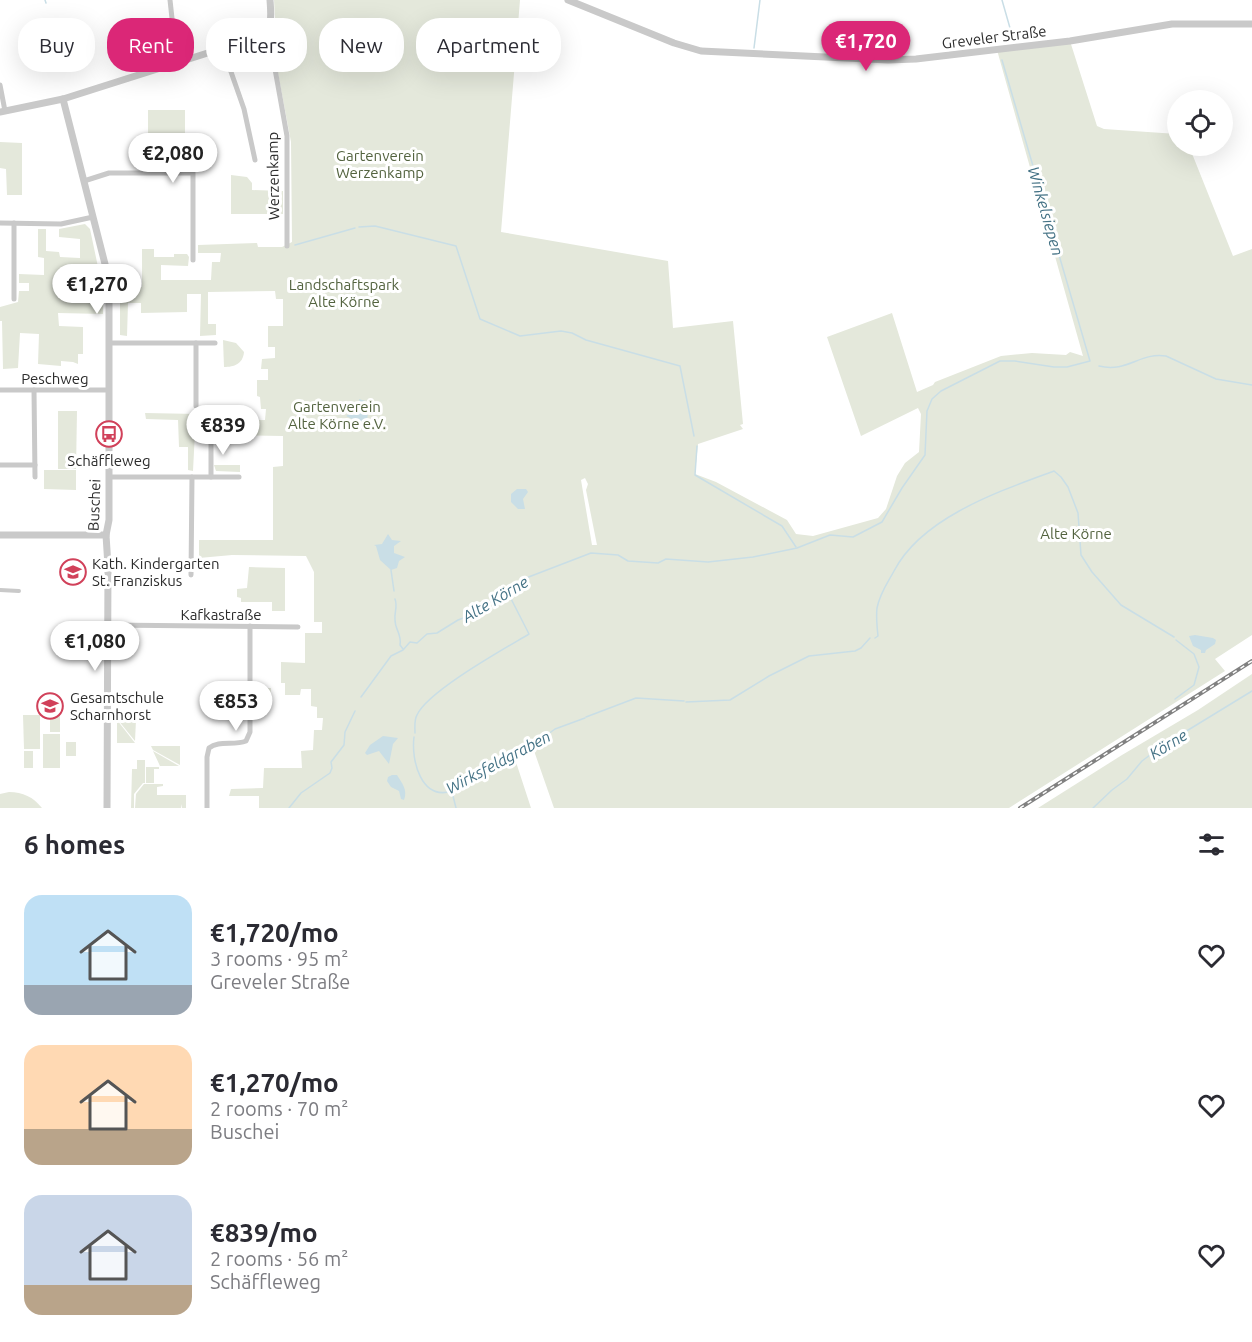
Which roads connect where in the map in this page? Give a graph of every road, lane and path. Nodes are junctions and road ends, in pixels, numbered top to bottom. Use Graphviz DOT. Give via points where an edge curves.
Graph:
graph roads {
  1 [pos="170,0"];
  2 [pos="270,0"];
  3 [pos="568,0"];
  4 [pos="172,18"];
  5 [pos="271,18"];
  6 [pos="1252,24"];
  7 [pos="151,72"];
  8 [pos="231,72"];
  9 [pos="276,72"];
  10 [pos="0,85"];
  11 [pos="63,99"];
  12 [pos="2,111"];
  13 [pos="255,160"];
  14 [pos="84,181"];
  15 [pos="93,217"];
  16 [pos="0,223"];
  17 [pos="14,223"];
  18 [pos="287,246"];
  19 [pos="193,260"];
  20 [pos="14,299"];
  21 [pos="109,343"];
  22 [pos="196,343"];
  23 [pos="215,343"];
  24 [pos="0,390"];
  25 [pos="34,390"];
  26 [pos="109,390"];
  27 [pos="196,406"];
  28 [pos="211,436"];
  29 [pos="0,465"];
  30 [pos="35,465"];
  31 [pos="35,477"];
  32 [pos="109,477"];
  33 [pos="192,477"];
  34 [pos="211,477"];
  35 [pos="239,477"];
  36 [pos="0,535"];
  37 [pos="106,535"];
  38 [pos="191,575"];
  39 [pos="0,590"];
  40 [pos="19,591"];
  41 [pos="108,625"];
  42 [pos="250,626"];
  43 [pos="298,627"];
  44 [pos="107,808"];
  45 [pos="207,808"];
  1 -- 4 [label="street"];
  2 -- 5 [label="street, Werzenkamp"];
  3 -- 6 [label="street, Greveler Straße" via="701,51 888,60 1070,41 1172,24"];
  7 -- 11 [label="street"];
  8 -- 13 [label="street"];
  9 -- 18 [label="street, Werzenkamp" via="287,136"];
  10 -- 12 [label="street"];
  11 -- 12 [label="street"];
  11 -- 14 [label="street, Buschei"];
  14 -- 15 [label="street, Buschei"];
  14 -- 19 [label="street" via="109,173 193,173"];
  15 -- 17 [label="street" via="70,223"];
  15 -- 21 [label="street, Buschei" via="108,275"];
  16 -- 17 [label="street"];
  17 -- 20 [label="street"];
  21 -- 22 [label="street"];
  21 -- 26 [label="street, Buschei"];
  22 -- 23 [label="street"];
  22 -- 27 [label="street"];
  24 -- 25 [label="street, Peschweg"];
  25 -- 26 [label="street, Peschweg"];
  25 -- 30 [label="street"];
  26 -- 32 [label="street, Buschei"];
  28 -- 34 [label="street"];
  29 -- 30 [label="street"];
  30 -- 31 [label="street"];
  32 -- 33 [label="street"];
  32 -- 37 [label="street, Buschei"];
  33 -- 34 [label="street"];
  33 -- 38 [label="street"];
  34 -- 35 [label="street"];
  36 -- 37 [label="street"];
  37 -- 41 [label="street, Buschei"];
  39 -- 40 [label="street"];
  41 -- 42 [label="street, Kafkastraße"];
  41 -- 44 [label="street, Buschei"];
  42 -- 43 [label="street, Kafkastraße"];
  42 -- 45 [label="street" via="250,732 241,743 216,743 209,748"];
}
